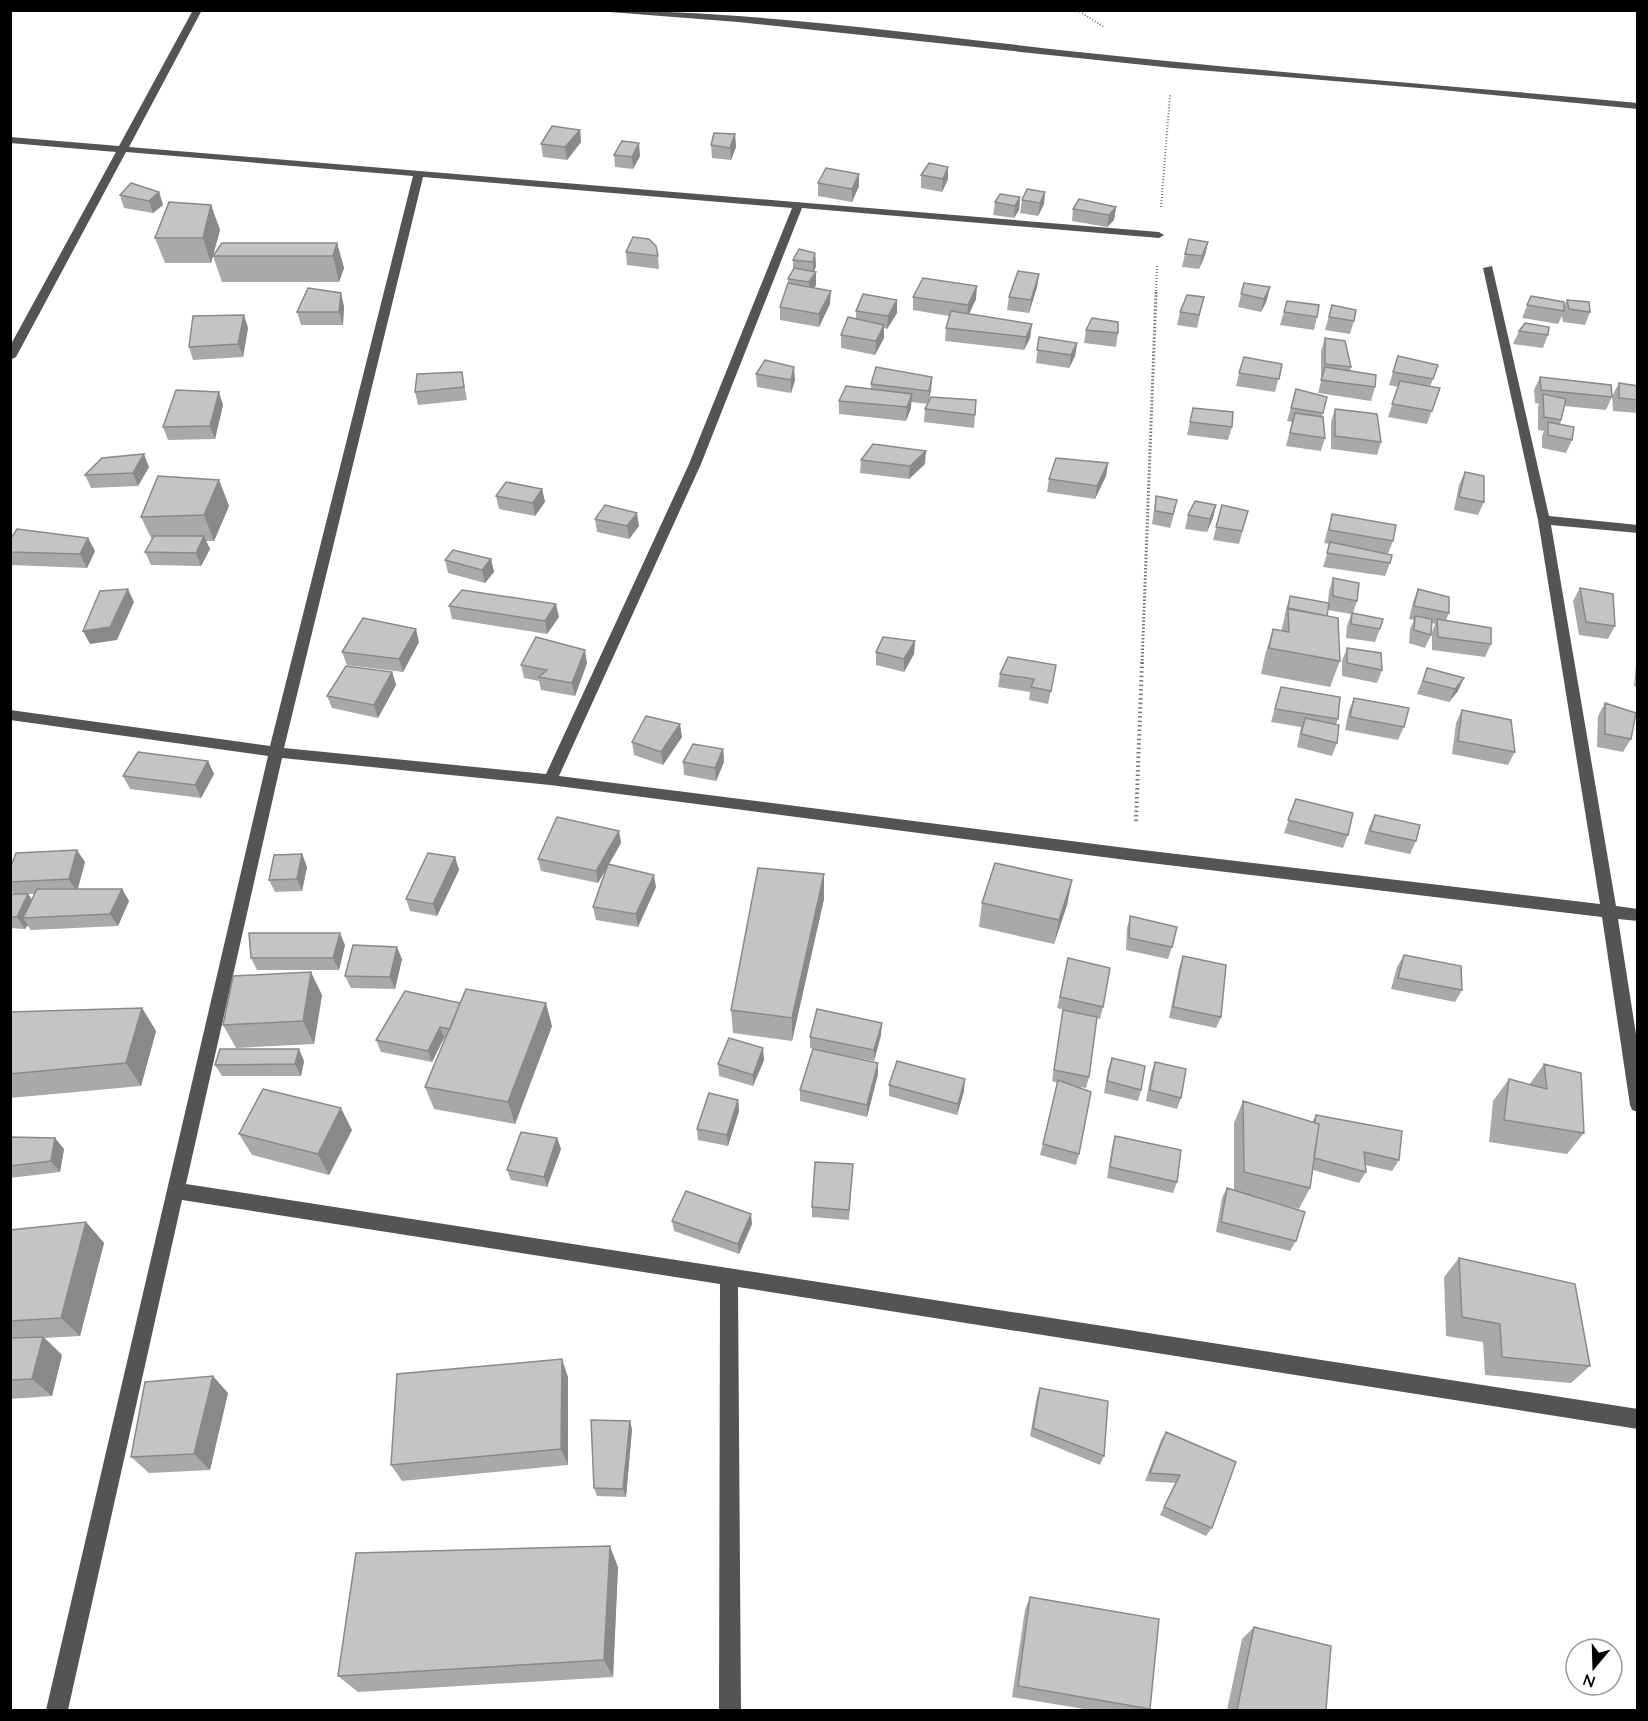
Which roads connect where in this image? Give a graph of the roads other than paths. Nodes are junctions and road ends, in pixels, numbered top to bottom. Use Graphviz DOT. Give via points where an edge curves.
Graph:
graph roads {
  1 [pos="198,10"];
  2 [pos="588,10"];
  3 [pos="740,15"];
  4 [pos="1638,106"];
  5 [pos="10,140"];
  6 [pos="123,149"];
  7 [pos="420,173"];
  8 [pos="798,205"];
  9 [pos="1159,235"];
  10 [pos="1488,268"];
  11 [pos="10,357"];
  12 [pos="1544,520"];
  13 [pos="1638,529"];
  14 [pos="10,715"];
  15 [pos="276,752"];
  16 [pos="550,780"];
  17 [pos="1610,912"];
  18 [pos="1638,915"];
  19 [pos="1638,1106"];
  20 [pos="177,1191"];
  21 [pos="729,1276"];
  22 [pos="1638,1419"];
  23 [pos="57,1710"];
  24 [pos="730,1710"];
  1 -- 6 [label="street"];
  2 -- 3 [label="street"];
  3 -- 4 [label="street" via="1173,65"];
  5 -- 6 [label="street"];
  6 -- 7 [label="street"];
  6 -- 11 [label="street"];
  7 -- 8 [label="street"];
  7 -- 15 [label="street"];
  8 -- 9 [label="street"];
  8 -- 16 [label="street" via="695,464"];
  10 -- 12 [label="street"];
  12 -- 13 [label="street"];
  12 -- 17 [label="street"];
  14 -- 15 [label="street"];
  15 -- 16 [label="street"];
  15 -- 20 [label="street"];
  16 -- 17 [label="street"];
  17 -- 18 [label="street"];
  17 -- 19 [label="street"];
  20 -- 21 [label="street"];
  20 -- 23 [label="street"];
  21 -- 22 [label="street"];
  21 -- 24 [label="street"];
}
